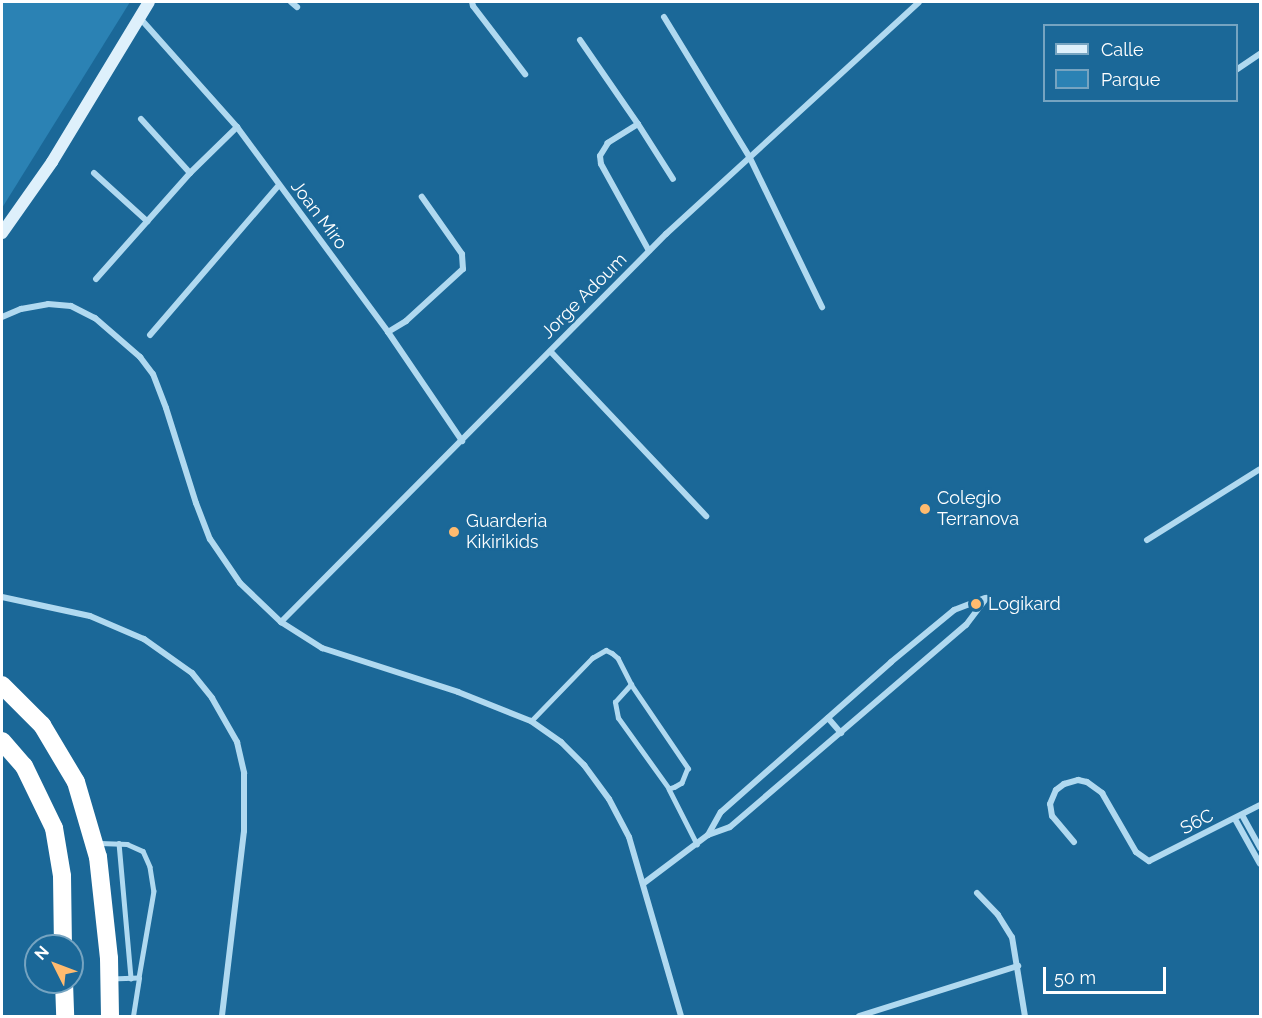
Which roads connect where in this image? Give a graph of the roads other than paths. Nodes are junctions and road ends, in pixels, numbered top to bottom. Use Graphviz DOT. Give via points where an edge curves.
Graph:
graph roads {
  1 [pos="149,2"];
  2 [pos="291,2"];
  3 [pos="472,2"];
  4 [pos="919,2"];
  5 [pos="297,8"];
  6 [pos="139,16"];
  7 [pos="664,17"];
  8 [pos="580,40"];
  9 [pos="1260,54"];
  10 [pos="1238,69"];
  11 [pos="525,74"];
  12 [pos="141,118"];
  13 [pos="638,124"];
  14 [pos="237,127"];
  15 [pos="749,156"];
  16 [pos="94,173"];
  17 [pos="190,173"];
  18 [pos="673,179"];
  19 [pos="278,186"];
  20 [pos="422,197"];
  21 [pos="147,221"];
  22 [pos="2,233"];
  23 [pos="649,251"];
  24 [pos="96,279"];
  25 [pos="822,307"];
  26 [pos="2,317"];
  27 [pos="388,332"];
  28 [pos="150,335"];
  29 [pos="551,352"];
  30 [pos="462,441"];
  31 [pos="1260,469"];
  32 [pos="706,516"];
  33 [pos="1147,540"];
  34 [pos="2,597"];
  35 [pos="281,622"];
  36 [pos="631,684"];
  37 [pos="2,685"];
  38 [pos="828,718"];
  39 [pos="531,721"];
  40 [pos="841,733"];
  41 [pos="2,741"];
  42 [pos="669,789"];
  43 [pos="1260,805"];
  44 [pos="1242,815"];
  45 [pos="1235,819"];
  46 [pos="708,835"];
  47 [pos="1074,842"];
  48 [pos="94,843"];
  49 [pos="119,843"];
  50 [pos="697,844"];
  51 [pos="1260,848"];
  52 [pos="1260,864"];
  53 [pos="644,883"];
  54 [pos="977,893"];
  55 [pos="63,934"];
  56 [pos="1018,966"];
  57 [pos="131,978"];
  58 [pos="139,978"];
  59 [pos="110,979"];
  60 [pos="64,994"];
  61 [pos="65,1017"];
  62 [pos="110,1017"];
  63 [pos="133,1017"];
  64 [pos="222,1017"];
  65 [pos="681,1017"];
  66 [pos="859,1017"];
  67 [pos="1025,1017"];
  1 -- 6 [label="street"];
  2 -- 5 [label="street"];
  3 -- 11 [label="street"];
  4 -- 15 [label="street, Jorge Adoum"];
  6 -- 14 [label="street, Joan Miro"];
  6 -- 22 [label="street" via="52,162"];
  7 -- 15 [label="street"];
  8 -- 13 [label="street"];
  9 -- 10 [label="street"];
  12 -- 17 [label="street"];
  13 -- 18 [label="street"];
  13 -- 23 [label="street" via="608,143 600,164"];
  14 -- 17 [label="street"];
  14 -- 19 [label="street, Joan Miro"];
  15 -- 23 [label="street, Jorge Adoum"];
  15 -- 25 [label="street"];
  16 -- 21 [label="street"];
  17 -- 21 [label="street"];
  19 -- 27 [label="street, Joan Miro"];
  19 -- 28 [label="street"];
  20 -- 27 [label="street" via="462,254 463,269 406,321"];
  21 -- 24 [label="street"];
  23 -- 29 [label="street, Jorge Adoum"];
  26 -- 35 [label="street" via="48,303 71,306 95,318 140,357 153,374 210,539 240,583"];
  27 -- 30 [label="street, Joan Miro"];
  29 -- 30 [label="street, Jorge Adoum"];
  29 -- 32 [label="street"];
  30 -- 35 [label="street, Jorge Adoum"];
  31 -- 33 [label="street"];
  34 -- 64 [label="street" via="90,616 144,639 192,673 212,698 237,742 244,773 244,831"];
  35 -- 39 [label="street" via="322,648"];
  36 -- 39 [label="lane" via="618,658 606,650 600,652"];
  36 -- 42 [label="lane" via="618,695 615,710"];
  36 -- 42 [label="lane" via="688,768 682,783"];
  37 -- 48 [label="highway" via="42,725 76,782"];
  38 -- 40 [label="street"];
  38 -- 40 [label="street" via="944,617 986,598 966,624"];
  38 -- 46 [label="street" via="721,812"];
  39 -- 53 [label="street" via="561,742 609,799 629,837"];
  40 -- 46 [label="street" via="730,828"];
  41 -- 55 [label="highway" via="24,766 54,828 62,876"];
  42 -- 50 [label="lane"];
  43 -- 44 [label="street, S6C"];
  44 -- 45 [label="street, S6C"];
  44 -- 51 [label="street"];
  45 -- 47 [label="street, S6C" via="1159,858 1146,860 1137,852 1102,793 1078,780 1056,790 1050,804 1052,816"];
  45 -- 52 [label="street"];
  46 -- 50 [label="street"];
  48 -- 49 [label="lane"];
  48 -- 59 [label="highway"];
  49 -- 57 [label="lane"];
  49 -- 58 [label="lane" via="143,851 154,891"];
  50 -- 53 [label="street"];
  53 -- 65 [label="street"];
  54 -- 56 [label="street" via="1006,925"];
  56 -- 66 [label="street"];
  56 -- 67 [label="street"];
  57 -- 58 [label="lane"];
  57 -- 59 [label="lane"];
  58 -- 63 [label="lane"];
  59 -- 62 [label="highway"];
  60 -- 61 [label="highway"];
}
